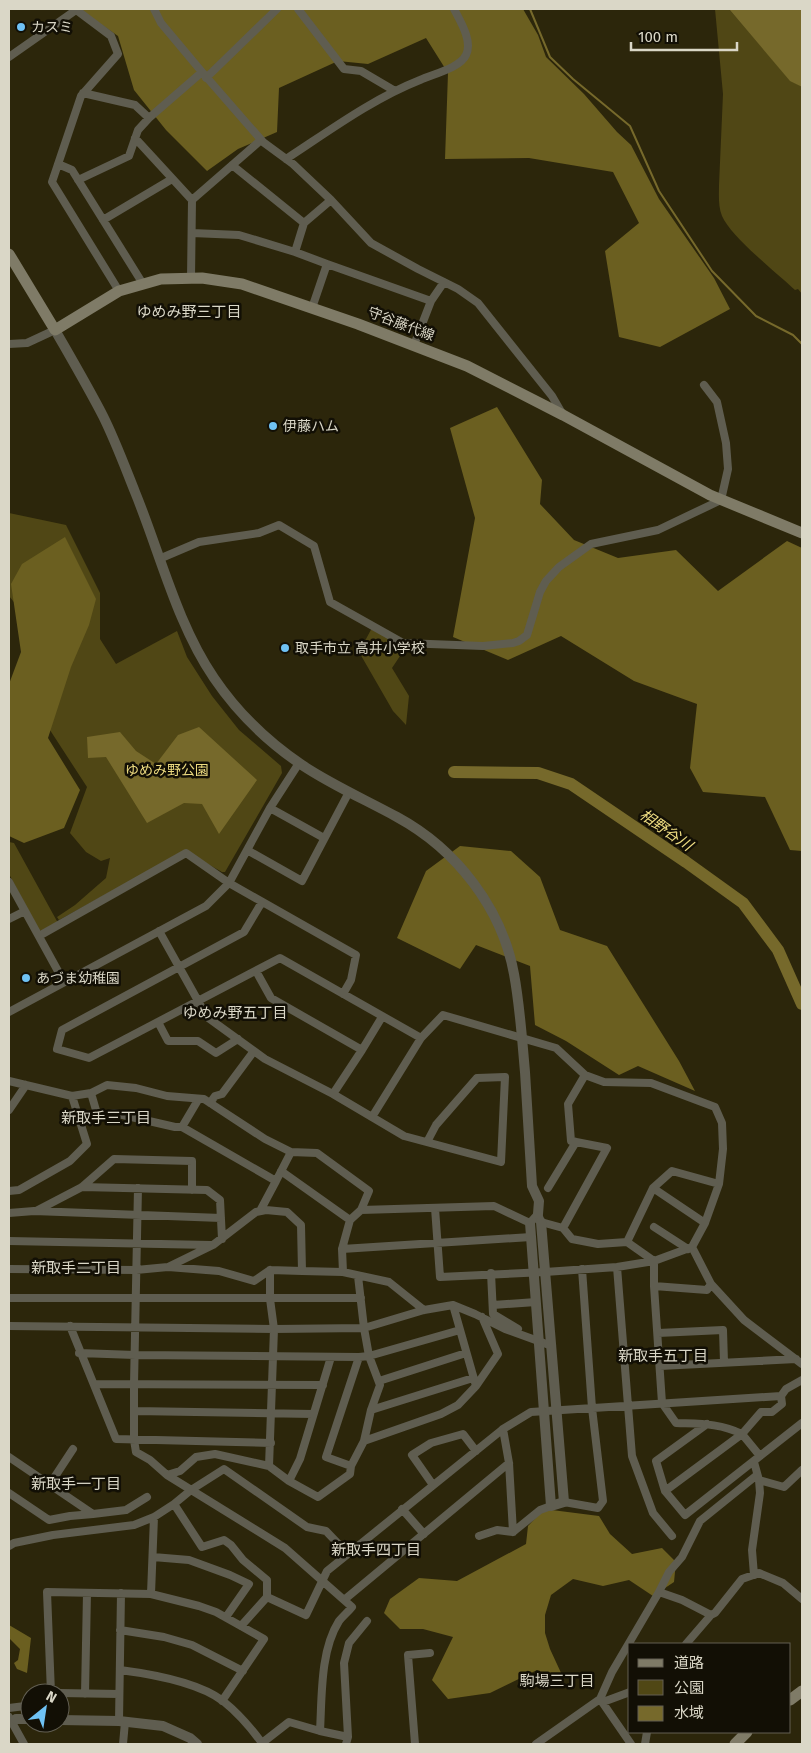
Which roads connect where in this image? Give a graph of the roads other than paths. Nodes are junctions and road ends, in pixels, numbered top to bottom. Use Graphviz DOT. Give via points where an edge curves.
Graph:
graph roads {
  1 [pos="75,9"];
  2 [pos="154,9"];
  3 [pos="277,9"];
  4 [pos="298,9"];
  5 [pos="454,9"];
  6 [pos="9,57"];
  7 [pos="204,75"];
  8 [pos="395,91"];
  9 [pos="84,93"];
  10 [pos="149,118"];
  11 [pos="135,138"];
  12 [pos="261,140"];
  13 [pos="286,159"];
  14 [pos="58,164"];
  15 [pos="232,165"];
  16 [pos="172,179"];
  17 [pos="78,180"];
  18 [pos="192,200"];
  19 [pos="331,200"];
  20 [pos="103,220"];
  21 [pos="304,223"];
  22 [pos="192,233"];
  23 [pos="295,252"];
  24 [pos="9,254"];
  25 [pos="327,264"];
  26 [pos="192,278"];
  27 [pos="444,282"];
  28 [pos="143,284"];
  29 [pos="119,290"];
  30 [pos="431,301"];
  31 [pos="312,308"];
  32 [pos="55,330"];
  33 [pos="9,344"];
  34 [pos="414,345"];
  35 [pos="704,385"];
  36 [pos="563,414"];
  37 [pos="721,500"];
  38 [pos="802,533"];
  39 [pos="159,558"];
  40 [pos="299,763"];
  41 [pos="349,792"];
  42 [pos="270,808"];
  43 [pos="324,838"];
  44 [pos="247,850"];
  45 [pos="9,882"];
  46 [pos="229,883"];
  47 [pos="262,902"];
  48 [pos="25,911"];
  49 [pos="9,919"];
  50 [pos="159,931"];
  51 [pos="39,936"];
  52 [pos="179,967"];
  53 [pos="256,971"];
  54 [pos="64,982"];
  55 [pos="343,994"];
  56 [pos="198,1001"];
  57 [pos="9,1012"];
  58 [pos="382,1017"];
  59 [pos="158,1022"];
  60 [pos="421,1038"];
  61 [pos="522,1038"];
  62 [pos="238,1039"];
  63 [pos="362,1050"];
  64 [pos="254,1051"];
  65 [pos="585,1075"];
  66 [pos="9,1081"];
  67 [pos="26,1085"];
  68 [pos="91,1093"];
  69 [pos="332,1094"];
  70 [pos="72,1096"];
  71 [pos="198,1100"];
  72 [pos="210,1103"];
  73 [pos="9,1110"];
  74 [pos="372,1117"];
  75 [pos="182,1127"];
  76 [pos="427,1142"];
  77 [pos="576,1142"];
  78 [pos="291,1152"];
  79 [pos="281,1171"];
  80 [pos="276,1181"];
  81 [pos="719,1184"];
  82 [pos="82,1187"];
  83 [pos="138,1188"];
  84 [pos="548,1188"];
  85 [pos="653,1188"];
  86 [pos="192,1190"];
  87 [pos="9,1191"];
  88 [pos="435,1208"];
  89 [pos="361,1210"];
  90 [pos="34,1211"];
  91 [pos="260,1211"];
  92 [pos="9,1213"];
  93 [pos="136,1214"];
  94 [pos="221,1218"];
  95 [pos="540,1218"];
  96 [pos="350,1220"];
  97 [pos="530,1223"];
  98 [pos="705,1223"];
  99 [pos="654,1227"];
  100 [pos="563,1228"];
  101 [pos="531,1237"];
  102 [pos="222,1239"];
  103 [pos="9,1241"];
  104 [pos="627,1242"];
  105 [pos="136,1243"];
  106 [pos="437,1243"];
  107 [pos="213,1245"];
  108 [pos="690,1248"];
  109 [pos="342,1249"];
  110 [pos="654,1261"];
  111 [pos="617,1267"];
  112 [pos="168,1268"];
  113 [pos="9,1269"];
  114 [pos="582,1269"];
  115 [pos="136,1270"];
  116 [pos="270,1270"];
  117 [pos="302,1271"];
  118 [pos="343,1272"];
  119 [pos="533,1272"];
  120 [pos="546,1272"];
  121 [pos="491,1273"];
  122 [pos="358,1276"];
  123 [pos="711,1284"];
  124 [pos="654,1286"];
  125 [pos="136,1297"];
  126 [pos="9,1298"];
  127 [pos="361,1298"];
  128 [pos="270,1299"];
  129 [pos="536,1302"];
  130 [pos="453,1305"];
  131 [pos="493,1305"];
  132 [pos="424,1310"];
  133 [pos="482,1317"];
  134 [pos="9,1326"];
  135 [pos="70,1326"];
  136 [pos="135,1327"];
  137 [pos="364,1328"];
  138 [pos="274,1329"];
  139 [pos="518,1329"];
  140 [pos="460,1330"];
  141 [pos="658,1333"];
  142 [pos="539,1342"];
  143 [pos="552,1346"];
  144 [pos="80,1353"];
  145 [pos="466,1353"];
  146 [pos="135,1355"];
  147 [pos="273,1356"];
  148 [pos="359,1356"];
  149 [pos="369,1356"];
  150 [pos="331,1357"];
  151 [pos="799,1361"];
  152 [pos="724,1362"];
  153 [pos="660,1366"];
  154 [pos="473,1378"];
  155 [pos="802,1380"];
  156 [pos="379,1381"];
  157 [pos="94,1384"];
  158 [pos="134,1384"];
  159 [pos="272,1385"];
  160 [pos="322,1385"];
  161 [pos="476,1386"];
  162 [pos="781,1396"];
  163 [pos="662,1403"];
  164 [pos="627,1406"];
  165 [pos="592,1408"];
  166 [pos="371,1410"];
  167 [pos="557,1410"];
  168 [pos="134,1411"];
  169 [pos="545,1411"];
  170 [pos="272,1414"];
  171 [pos="314,1414"];
  172 [pos="802,1422"];
  173 [pos="708,1424"];
  174 [pos="504,1429"];
  175 [pos="742,1434"];
  176 [pos="134,1440"];
  177 [pos="364,1441"];
  178 [pos="271,1443"];
  179 [pos="73,1448"];
  180 [pos="476,1451"];
  181 [pos="9,1457"];
  182 [pos="757,1459"];
  183 [pos="509,1463"];
  184 [pos="269,1466"];
  185 [pos="352,1466"];
  186 [pos="802,1470"];
  187 [pos="166,1475"];
  188 [pos="758,1477"];
  189 [pos="290,1481"];
  190 [pos="50,1484"];
  191 [pos="433,1485"];
  192 [pos="191,1490"];
  193 [pos="665,1491"];
  194 [pos="9,1493"];
  195 [pos="147,1497"];
  196 [pos="564,1502"];
  197 [pos="174,1504"];
  198 [pos="551,1506"];
  199 [pos="126,1510"];
  200 [pos="402,1510"];
  201 [pos="93,1514"];
  202 [pos="154,1517"];
  203 [pos="49,1520"];
  204 [pos="131,1526"];
  205 [pos="513,1532"];
  206 [pos="424,1534"];
  207 [pos="51,1536"];
  208 [pos="479,1536"];
  209 [pos="672,1536"];
  210 [pos="9,1546"];
  211 [pos="348,1554"];
  212 [pos="153,1557"];
  213 [pos="754,1575"];
  214 [pos="323,1580"];
  215 [pos="660,1592"];
  216 [pos="87,1593"];
  217 [pos="121,1593"];
  218 [pos="151,1594"];
  219 [pos="267,1597"];
  220 [pos="802,1599"];
  221 [pos="344,1600"];
  222 [pos="711,1615"];
  223 [pos="226,1617"];
  224 [pos="366,1621"];
  225 [pos="242,1626"];
  226 [pos="120,1630"];
  227 [pos="629,1643"];
  228 [pos="687,1643"];
  229 [pos="628,1645"];
  230 [pos="430,1652"];
  231 [pos="120,1670"];
  232 [pos="243,1671"];
  233 [pos="51,1683"];
  234 [pos="802,1691"];
  235 [pos="70,1693"];
  236 [pos="628,1693"];
  237 [pos="85,1694"];
  238 [pos="119,1694"];
  239 [pos="791,1699"];
  240 [pos="602,1700"];
  241 [pos="222,1701"];
  242 [pos="12,1718"];
  243 [pos="70,1720"];
  244 [pos="122,1722"];
  245 [pos="320,1731"];
  246 [pos="747,1733"];
  247 [pos="347,1740"];
  248 [pos="264,1743"];
  249 [pos="24,1744"];
  250 [pos="123,1744"];
  251 [pos="197,1744"];
  252 [pos="415,1744"];
  253 [pos="536,1744"];
  254 [pos="631,1744"];
  255 [pos="735,1744"];
  1 -- 6 [label="street"];
  1 -- 9 [label="street" via="111,36 118,54"];
  2 -- 7 [label="street"];
  3 -- 7 [label="street"];
  4 -- 8 [label="street" via="344,69 361,71"];
  5 -- 8 [label="street" via="469,46 464,59"];
  7 -- 10 [label="street"];
  7 -- 12 [label="street"];
  8 -- 13 [label="street"];
  9 -- 10 [label="street" via="135,105"];
  9 -- 14 [label="street"];
  10 -- 11 [label="street"];
  11 -- 16 [label="street"];
  11 -- 17 [label="street" via="129,156"];
  12 -- 13 [label="street"];
  12 -- 15 [label="street"];
  13 -- 19 [label="street"];
  14 -- 17 [label="street" via="72,170"];
  14 -- 29 [label="street" via="52,182"];
  15 -- 18 [label="street"];
  15 -- 21 [label="street"];
  16 -- 18 [label="street"];
  16 -- 20 [label="street"];
  17 -- 20 [label="street"];
  18 -- 22 [label="street"];
  19 -- 21 [label="street"];
  19 -- 27 [label="street" via="371,243"];
  20 -- 28 [label="street"];
  21 -- 23 [label="street"];
  22 -- 23 [label="street" via="239,235"];
  22 -- 26 [label="street"];
  23 -- 25 [label="street"];
  24 -- 32 [label="main road"];
  25 -- 30 [label="street"];
  25 -- 31 [label="street"];
  26 -- 28 [label="main road, 守谷藤代線" via="161,279"];
  26 -- 31 [label="main road, 守谷藤代線" via="242,284"];
  27 -- 30 [label="street"];
  27 -- 36 [label="street" via="478,302"];
  28 -- 29 [label="main road, 守谷藤代線"];
  29 -- 32 [label="main road, 守谷藤代線"];
  30 -- 34 [label="street"];
  31 -- 34 [label="main road, 守谷藤代線"];
  32 -- 33 [label="street" via="27,343"];
  32 -- 39 [label="street" via="103,416"];
  34 -- 36 [label="main road, 守谷藤代線" via="467,366"];
  35 -- 37 [label="street" via="717,402 726,443 728,470"];
  36 -- 37 [label="main road, 守谷藤代線"];
  37 -- 38 [label="main road, 守谷藤代線"];
  37 -- 39 [label="street" via="658,530 591,544 546,581 527,635 513,643 483,646 403,643 330,602 314,546 278,525 259,533 199,542"];
  39 -- 40 [label="street" via="194,646 214,678 258,730"];
  40 -- 41 [label="street"];
  40 -- 42 [label="street"];
  41 -- 43 [label="street"];
  41 -- 61 [label="street" via="428,836 475,885 504,940 514,973"];
  42 -- 43 [label="street"];
  42 -- 44 [label="street"];
  43 -- 44 [label="street" via="302,881"];
  44 -- 46 [label="street"];
  45 -- 48 [label="street"];
  46 -- 47 [label="street"];
  46 -- 50 [label="street" via="206,906"];
  46 -- 51 [label="street" via="186,853"];
  47 -- 52 [label="street" via="244,932"];
  47 -- 55 [label="street" via="356,955 351,980"];
  48 -- 49 [label="street"];
  48 -- 51 [label="street"];
  50 -- 52 [label="street"];
  50 -- 54 [label="street"];
  51 -- 54 [label="street"];
  52 -- 56 [label="street"];
  52 -- 59 [label="street" via="62,1030 57,1049 89,1058"];
  53 -- 55 [label="street" via="280,958"];
  53 -- 56 [label="street"];
  53 -- 63 [label="street" via="271,998"];
  54 -- 57 [label="street"];
  55 -- 58 [label="street"];
  56 -- 59 [label="street"];
  56 -- 62 [label="street" via="207,1017"];
  58 -- 60 [label="street"];
  58 -- 63 [label="street"];
  59 -- 62 [label="street" via="168,1041 198,1041 216,1053"];
  60 -- 61 [label="street" via="443,1015"];
  60 -- 74 [label="street"];
  61 -- 65 [label="street" via="556,1048"];
  61 -- 95 [label="street" via="532,1186 539,1201"];
  62 -- 64 [label="street"];
  63 -- 69 [label="street"];
  64 -- 69 [label="street"];
  64 -- 72 [label="street" via="222,1094 215,1096"];
  65 -- 77 [label="street" via="568,1104 571,1141"];
  65 -- 81 [label="street" via="604,1082 650,1083 715,1107 722,1123"];
  66 -- 67 [label="street"];
  67 -- 70 [label="street"];
  67 -- 73 [label="street"];
  68 -- 70 [label="street"];
  68 -- 71 [label="street" via="107,1086"];
  68 -- 75 [label="street" via="98,1117 114,1113"];
  69 -- 74 [label="street"];
  70 -- 87 [label="street" via="87,1144 70,1161 19,1190"];
  71 -- 72 [label="street"];
  71 -- 75 [label="street"];
  72 -- 78 [label="street"];
  74 -- 76 [label="street" via="404,1136"];
  75 -- 80 [label="street"];
  76 -- 76 [label="street" via="501,1162 505,1078 477,1078 436,1125"];
  77 -- 84 [label="street"];
  77 -- 100 [label="street" via="607,1148"];
  78 -- 79 [label="street"];
  78 -- 89 [label="street" via="317,1153 369,1191"];
  79 -- 80 [label="street"];
  79 -- 96 [label="street"];
  80 -- 91 [label="street"];
  81 -- 85 [label="street" via="672,1171"];
  81 -- 98 [label="street"];
  82 -- 83 [label="street"];
  82 -- 86 [label="street" via="114,1159 192,1162"];
  82 -- 90 [label="street"];
  83 -- 86 [label="street"];
  83 -- 93 [label="street"];
  85 -- 98 [label="street"];
  85 -- 104 [label="street"];
  86 -- 94 [label="street" via="207,1190 220,1200"];
  88 -- 89 [label="street"];
  88 -- 97 [label="street" via="494,1206"];
  88 -- 106 [label="street"];
  89 -- 96 [label="street"];
  90 -- 92 [label="street"];
  90 -- 93 [label="street"];
  91 -- 102 [label="street"];
  91 -- 117 [label="street" via="287,1212 301,1225"];
  93 -- 94 [label="street"];
  93 -- 105 [label="street"];
  94 -- 102 [label="street"];
  95 -- 97 [label="street"];
  95 -- 100 [label="street"];
  95 -- 120 [label="street"];
  96 -- 109 [label="street"];
  97 -- 101 [label="street"];
  98 -- 108 [label="street"];
  99 -- 108 [label="street"];
  100 -- 104 [label="street" via="572,1239 598,1244"];
  101 -- 106 [label="street"];
  101 -- 119 [label="street"];
  102 -- 107 [label="street"];
  103 -- 105 [label="street"];
  104 -- 110 [label="street"];
  105 -- 107 [label="street"];
  105 -- 115 [label="street"];
  106 -- 109 [label="street"];
  106 -- 121 [label="street" via="440,1277"];
  107 -- 112 [label="street"];
  108 -- 110 [label="street"];
  108 -- 123 [label="street"];
  109 -- 118 [label="street"];
  110 -- 111 [label="street"];
  110 -- 124 [label="street"];
  111 -- 114 [label="street"];
  111 -- 164 [label="street"];
  112 -- 115 [label="street"];
  112 -- 116 [label="street" via="219,1271 254,1281"];
  113 -- 115 [label="street"];
  114 -- 120 [label="street"];
  114 -- 165 [label="street"];
  115 -- 125 [label="street"];
  116 -- 117 [label="street"];
  116 -- 128 [label="street"];
  117 -- 118 [label="street"];
  118 -- 122 [label="street"];
  119 -- 120 [label="street"];
  119 -- 121 [label="street"];
  119 -- 129 [label="street"];
  120 -- 143 [label="street"];
  121 -- 131 [label="street"];
  122 -- 127 [label="street"];
  122 -- 132 [label="street" via="389,1282"];
  123 -- 124 [label="street" via="707,1290"];
  123 -- 151 [label="street" via="749,1324"];
  124 -- 141 [label="street"];
  125 -- 126 [label="street"];
  125 -- 128 [label="street"];
  125 -- 136 [label="street"];
  127 -- 128 [label="street"];
  127 -- 137 [label="street"];
  128 -- 138 [label="street"];
  129 -- 131 [label="street"];
  129 -- 142 [label="street"];
  130 -- 132 [label="street"];
  130 -- 133 [label="street"];
  130 -- 140 [label="street"];
  131 -- 139 [label="street" via="493,1314"];
  132 -- 137 [label="street"];
  133 -- 142 [label="street"];
  133 -- 161 [label="street" via="498,1354"];
  134 -- 135 [label="street"];
  135 -- 136 [label="street"];
  135 -- 144 [label="street"];
  136 -- 138 [label="street"];
  136 -- 146 [label="street"];
  137 -- 138 [label="street"];
  137 -- 149 [label="street"];
  138 -- 147 [label="street"];
  140 -- 145 [label="street"];
  140 -- 149 [label="street"];
  141 -- 152 [label="street" via="723,1330"];
  141 -- 153 [label="street"];
  142 -- 143 [label="street"];
  142 -- 169 [label="street"];
  143 -- 167 [label="street"];
  144 -- 146 [label="street"];
  144 -- 157 [label="street"];
  145 -- 154 [label="street"];
  145 -- 156 [label="street"];
  146 -- 147 [label="street"];
  146 -- 158 [label="street"];
  147 -- 150 [label="street"];
  147 -- 159 [label="street"];
  148 -- 149 [label="street"];
  148 -- 150 [label="street"];
  148 -- 185 [label="street" via="326,1457"];
  149 -- 156 [label="street"];
  150 -- 160 [label="street"];
  151 -- 152 [label="street"];
  152 -- 153 [label="street"];
  153 -- 163 [label="street"];
  154 -- 161 [label="street"];
  154 -- 166 [label="street"];
  155 -- 162 [label="street" via="786,1389"];
  156 -- 166 [label="street"];
  157 -- 158 [label="street"];
  157 -- 176 [label="street" via="116,1439"];
  158 -- 159 [label="street"];
  158 -- 168 [label="street"];
  159 -- 160 [label="street"];
  159 -- 170 [label="street"];
  160 -- 171 [label="street"];
  161 -- 177 [label="street" via="458,1405 442,1414"];
  162 -- 163 [label="street"];
  162 -- 175 [label="street" via="782,1404 772,1412 762,1412"];
  163 -- 164 [label="street"];
  163 -- 173 [label="street" via="676,1423"];
  164 -- 165 [label="street"];
  164 -- 209 [label="street" via="632,1456 653,1513"];
  165 -- 167 [label="street"];
  165 -- 196 [label="street" via="603,1501 598,1508"];
  166 -- 177 [label="street"];
  167 -- 169 [label="street"];
  167 -- 196 [label="street"];
  168 -- 170 [label="street"];
  168 -- 176 [label="street"];
  169 -- 174 [label="street" via="531,1412"];
  169 -- 198 [label="street"];
  170 -- 171 [label="street"];
  170 -- 178 [label="street"];
  171 -- 189 [label="street"];
  172 -- 182 [label="street"];
  173 -- 175 [label="street" via="728,1427"];
  173 -- 193 [label="street" via="656,1462"];
  174 -- 180 [label="street"];
  174 -- 183 [label="street"];
  175 -- 182 [label="street"];
  175 -- 193 [label="street"];
  176 -- 178 [label="street"];
  176 -- 187 [label="street" via="136,1452"];
  177 -- 185 [label="street"];
  178 -- 184 [label="street"];
  179 -- 190 [label="street"];
  180 -- 191 [label="street"];
  180 -- 191 [label="street" via="463,1434 431,1443 412,1455"];
  181 -- 190 [label="street"];
  182 -- 188 [label="street"];
  182 -- 193 [label="street" via="685,1515"];
  183 -- 205 [label="street"];
  183 -- 206 [label="street"];
  184 -- 187 [label="street" via="215,1454 196,1457 180,1471"];
  184 -- 189 [label="street"];
  185 -- 189 [label="street" via="350,1474 318,1497"];
  186 -- 188 [label="street" via="784,1486"];
  187 -- 192 [label="street"];
  188 -- 213 [label="street" via="760,1493 752,1550"];
  188 -- 215 [label="street" via="700,1521"];
  190 -- 201 [label="street"];
  191 -- 200 [label="street"];
  192 -- 197 [label="street"];
  192 -- 211 [label="street" via="224,1469 307,1527 326,1531"];
  192 -- 214 [label="street" via="285,1548"];
  194 -- 203 [label="street"];
  195 -- 199 [label="street"];
  196 -- 198 [label="street"];
  197 -- 202 [label="street"];
  197 -- 219 [label="street" via="202,1547 224,1540 267,1580"];
  198 -- 205 [label="street" via="540,1510"];
  199 -- 201 [label="street"];
  199 -- 204 [label="street"];
  200 -- 206 [label="street"];
  200 -- 211 [label="street"];
  201 -- 203 [label="street"];
  202 -- 204 [label="street"];
  202 -- 212 [label="street"];
  203 -- 207 [label="street"];
  204 -- 207 [label="street"];
  205 -- 208 [label="street" via="496,1530"];
  206 -- 221 [label="street"];
  207 -- 210 [label="street"];
  211 -- 214 [label="street" via="327,1571"];
  212 -- 218 [label="street"];
  212 -- 223 [label="street" via="189,1560 249,1584"];
  213 -- 220 [label="street" via="759,1573 783,1583"];
  213 -- 222 [label="street" via="742,1579"];
  214 -- 219 [label="street" via="306,1615"];
  214 -- 221 [label="street"];
  215 -- 222 [label="street"];
  215 -- 227 [label="street"];
  216 -- 217 [label="street"];
  216 -- 233 [label="street" via="47,1592"];
  216 -- 237 [label="street"];
  217 -- 218 [label="street"];
  217 -- 226 [label="street"];
  218 -- 223 [label="street" via="199,1606"];
  219 -- 225 [label="street"];
  221 -- 245 [label="street" via="352,1607 339,1622 331,1639 324,1668"];
  222 -- 228 [label="street"];
  223 -- 225 [label="street"];
  224 -- 247 [label="street" via="350,1643 344,1663"];
  225 -- 232 [label="street" via="264,1638"];
  226 -- 231 [label="street"];
  226 -- 232 [label="street" via="192,1645"];
  229 -- 240 [label="street" via="612,1672"];
  230 -- 252 [label="street" via="408,1655"];
  231 -- 238 [label="street"];
  231 -- 241 [label="street" via="163,1677"];
  232 -- 241 [label="street"];
  234 -- 239 [label="main road"];
  235 -- 237 [label="street"];
  236 -- 240 [label="street"];
  237 -- 238 [label="street"];
  238 -- 244 [label="street"];
  240 -- 253 [label="street"];
  240 -- 254 [label="street"];
  241 -- 248 [label="street"];
  242 -- 249 [label="street"];
  243 -- 244 [label="street"];
  244 -- 250 [label="street"];
  244 -- 251 [label="street" via="164,1726"];
  245 -- 247 [label="street"];
  245 -- 248 [label="street" via="289,1722"];
  246 -- 255 [label="main road"];
}
